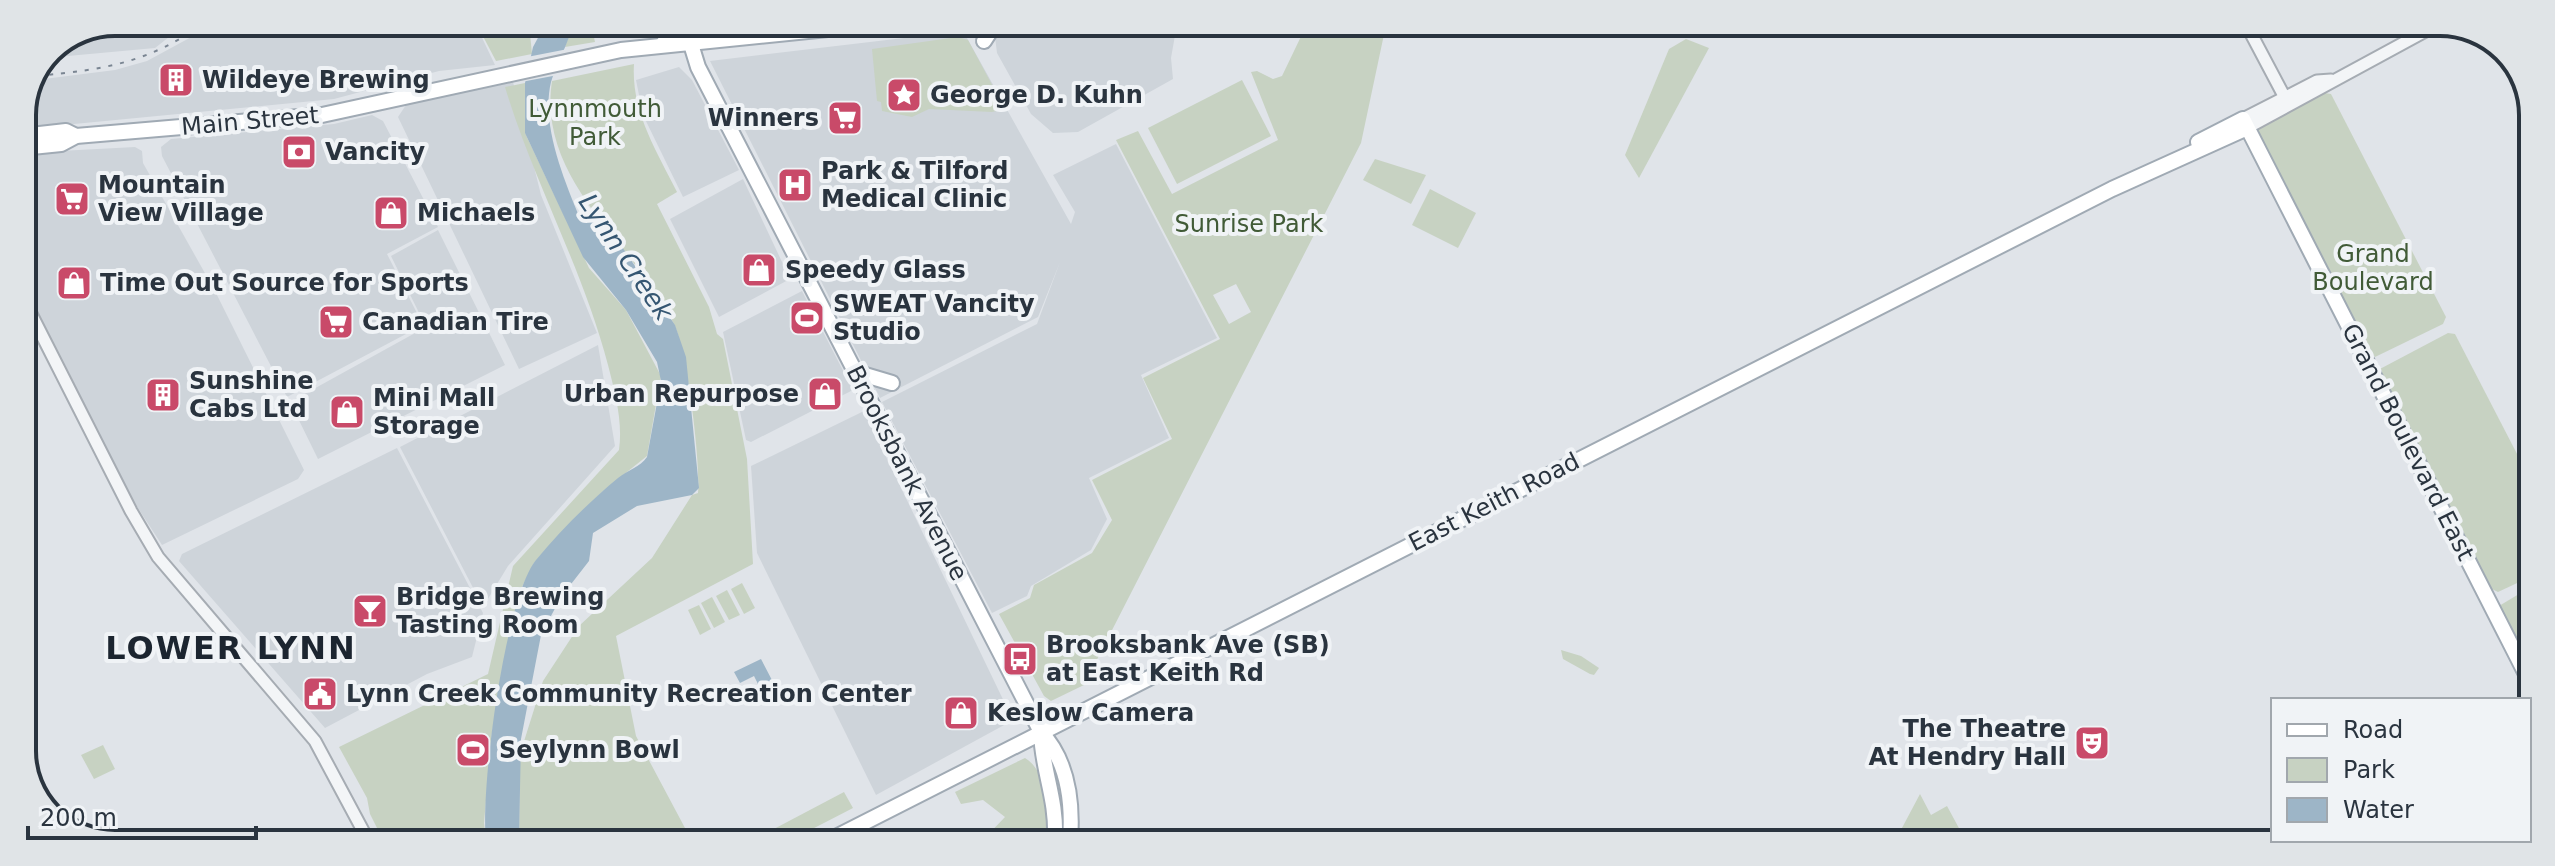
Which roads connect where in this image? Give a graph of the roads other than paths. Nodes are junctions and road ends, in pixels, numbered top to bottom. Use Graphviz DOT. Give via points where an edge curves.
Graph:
graph roads {
  1 [pos="668,36"];
  2 [pos="745,36"];
  3 [pos="987,36"];
  4 [pos="2252,36"];
  5 [pos="2416,36"];
  6 [pos="690,41"];
  7 [pos="984,41"];
  8 [pos="663,44"];
  9 [pos="2331,80"];
  10 [pos="2284,96"];
  11 [pos="2305,98"];
  12 [pos="2269,117"];
  13 [pos="2245,124"];
  14 [pos="36,134"];
  15 [pos="76,136"];
  16 [pos="36,147"];
  17 [pos="36,324"];
  18 [pos="855,372"];
  19 [pos="892,383"];
  20 [pos="2519,660"];
  21 [pos="1041,732"];
  22 [pos="363,830"];
  23 [pos="849,830"];
  24 [pos="1055,830"];
  25 [pos="1070,830"];
  1 -- 8 [label="main road"];
  2 -- 6 [label="main road, Main Street"];
  3 -- 7 [label="main road"];
  4 -- 10 [label="street"];
  5 -- 9 [label="street, East Keith Road"];
  6 -- 8 [label="main road, Main Street"];
  6 -- 18 [label="main road, Brooksbank Avenue" via="698,67"];
  8 -- 15 [label="main road, Main Street" via="322,115"];
  9 -- 10 [label="street, East Keith Road"];
  9 -- 11 [label="street, East Keith Road"];
  10 -- 11 [label="street"];
  10 -- 12 [label="street"];
  10 -- 13 [label="street, East Keith Road"];
  11 -- 12 [label="street, East Keith Road"];
  12 -- 13 [label="street, East Keith Road"];
  13 -- 20 [label="main road, Grand Boulevard East"];
  13 -- 21 [label="main road, East Keith Road" via="2190,157 2161,165"];
  14 -- 15 [label="main road, Main Street" via="66,131"];
  15 -- 16 [label="main road, Main Street"];
  17 -- 22 [label="street" via="158,557 315,741"];
  18 -- 19 [label="main road"];
  18 -- 21 [label="main road, Brooksbank Avenue"];
  21 -- 23 [label="main road, East Keith Road"];
  21 -- 24 [label="main road"];
  21 -- 25 [label="main road, Brooksbank Avenue" via="1054,746 1064,771"];
}
